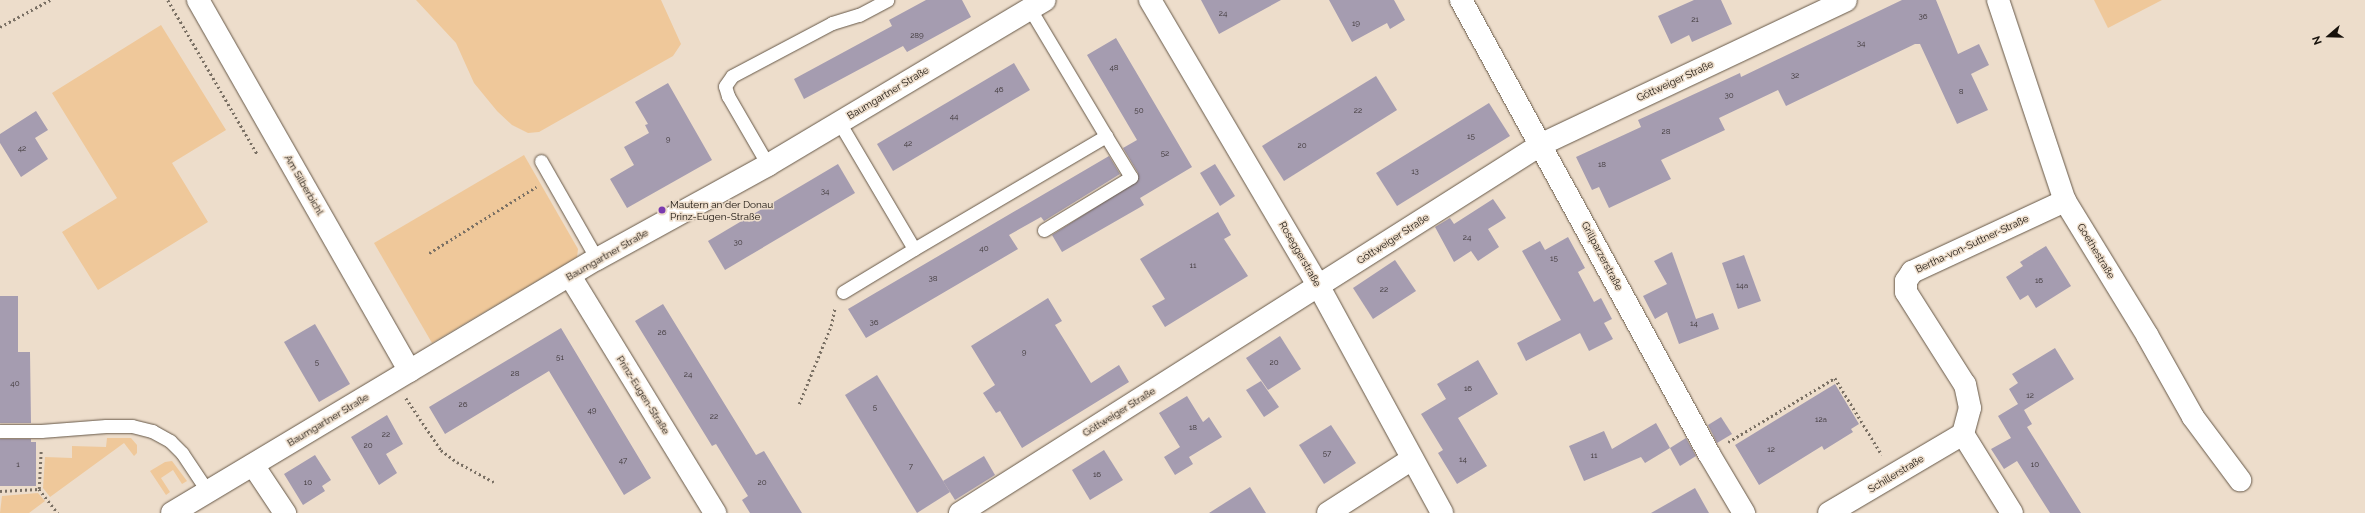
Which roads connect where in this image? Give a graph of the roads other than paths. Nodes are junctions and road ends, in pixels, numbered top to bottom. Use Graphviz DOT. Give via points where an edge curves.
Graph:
graph roads {
  1 [pos="198,0"];
  2 [pos="887,0"];
  3 [pos="1150,0"];
  4 [pos="1461,0"];
  5 [pos="1846,0"];
  6 [pos="1998,0"];
  7 [pos="1037,4"];
  8 [pos="838,122"];
  9 [pos="1106,136"];
  10 [pos="1542,144"];
  11 [pos="541,161"];
  12 [pos="768,165"];
  13 [pos="2065,201"];
  14 [pos="1044,230"];
  15 [pos="914,250"];
  16 [pos="596,259"];
  17 [pos="570,276"];
  18 [pos="1319,287"];
  19 [pos="843,292"];
  20 [pos="410,371"];
  21 [pos="0,431"];
  22 [pos="1963,434"];
  23 [pos="1412,459"];
  24 [pos="253,465"];
  25 [pos="2240,480"];
  26 [pos="208,492"];
  27 [pos="172,513"];
  28 [pos="285,513"];
  29 [pos="715,513"];
  30 [pos="960,513"];
  31 [pos="1328,513"];
  32 [pos="1442,513"];
  33 [pos="1744,513"];
  34 [pos="1829,513"];
  35 [pos="2012,513"];
  1 -- 20 [label="street, Am Silberbichl"];
  2 -- 12 [label="lane" via="860,15 832,23 732,76 725,86 728,96"];
  3 -- 18 [label="street, Roseggerstraße"];
  4 -- 10 [label="street, Grillparzerstraße"];
  5 -- 10 [label="street, Göttweiger Straße"];
  6 -- 13 [label="street, Goethestraße"];
  7 -- 8 [label="street, Baumgartner Straße"];
  7 -- 9 [label="lane"];
  8 -- 12 [label="street, Baumgartner Straße"];
  8 -- 15 [label="lane"];
  9 -- 14 [label="lane" via="1131,177"];
  9 -- 15 [label="lane"];
  10 -- 18 [label="street, Göttweiger Straße"];
  10 -- 33 [label="street, Grillparzerstraße" via="1709,454"];
  11 -- 16 [label="lane"];
  12 -- 16 [label="street, Baumgartner Straße"];
  13 -- 22 [label="street, Bertha-von-Suttner-Straße" via="1912,272 1906,281 1906,292 1965,385 1970,408"];
  13 -- 25 [label="street, Goethestraße" via="2147,335 2193,417"];
  15 -- 19 [label="lane"];
  16 -- 17 [label="street, Baumgartner Straße"];
  17 -- 20 [label="street, Baumgartner Straße"];
  17 -- 29 [label="street, Prinz-Eugen-Straße"];
  18 -- 23 [label="street, Roseggerstraße"];
  18 -- 30 [label="street, Göttweiger Straße"];
  20 -- 24 [label="street, Baumgartner Straße"];
  21 -- 26 [label="lane" via="106,426 132,426 152,431 170,441 182,453"];
  22 -- 34 [label="street, Schillerstraße"];
  22 -- 35 [label="street"];
  23 -- 31 [label="street"];
  23 -- 32 [label="street, Roseggerstraße"];
  24 -- 26 [label="street, Baumgartner Straße"];
  24 -- 28 [label="street"];
  26 -- 27 [label="street, Baumgartner Straße"];
}
